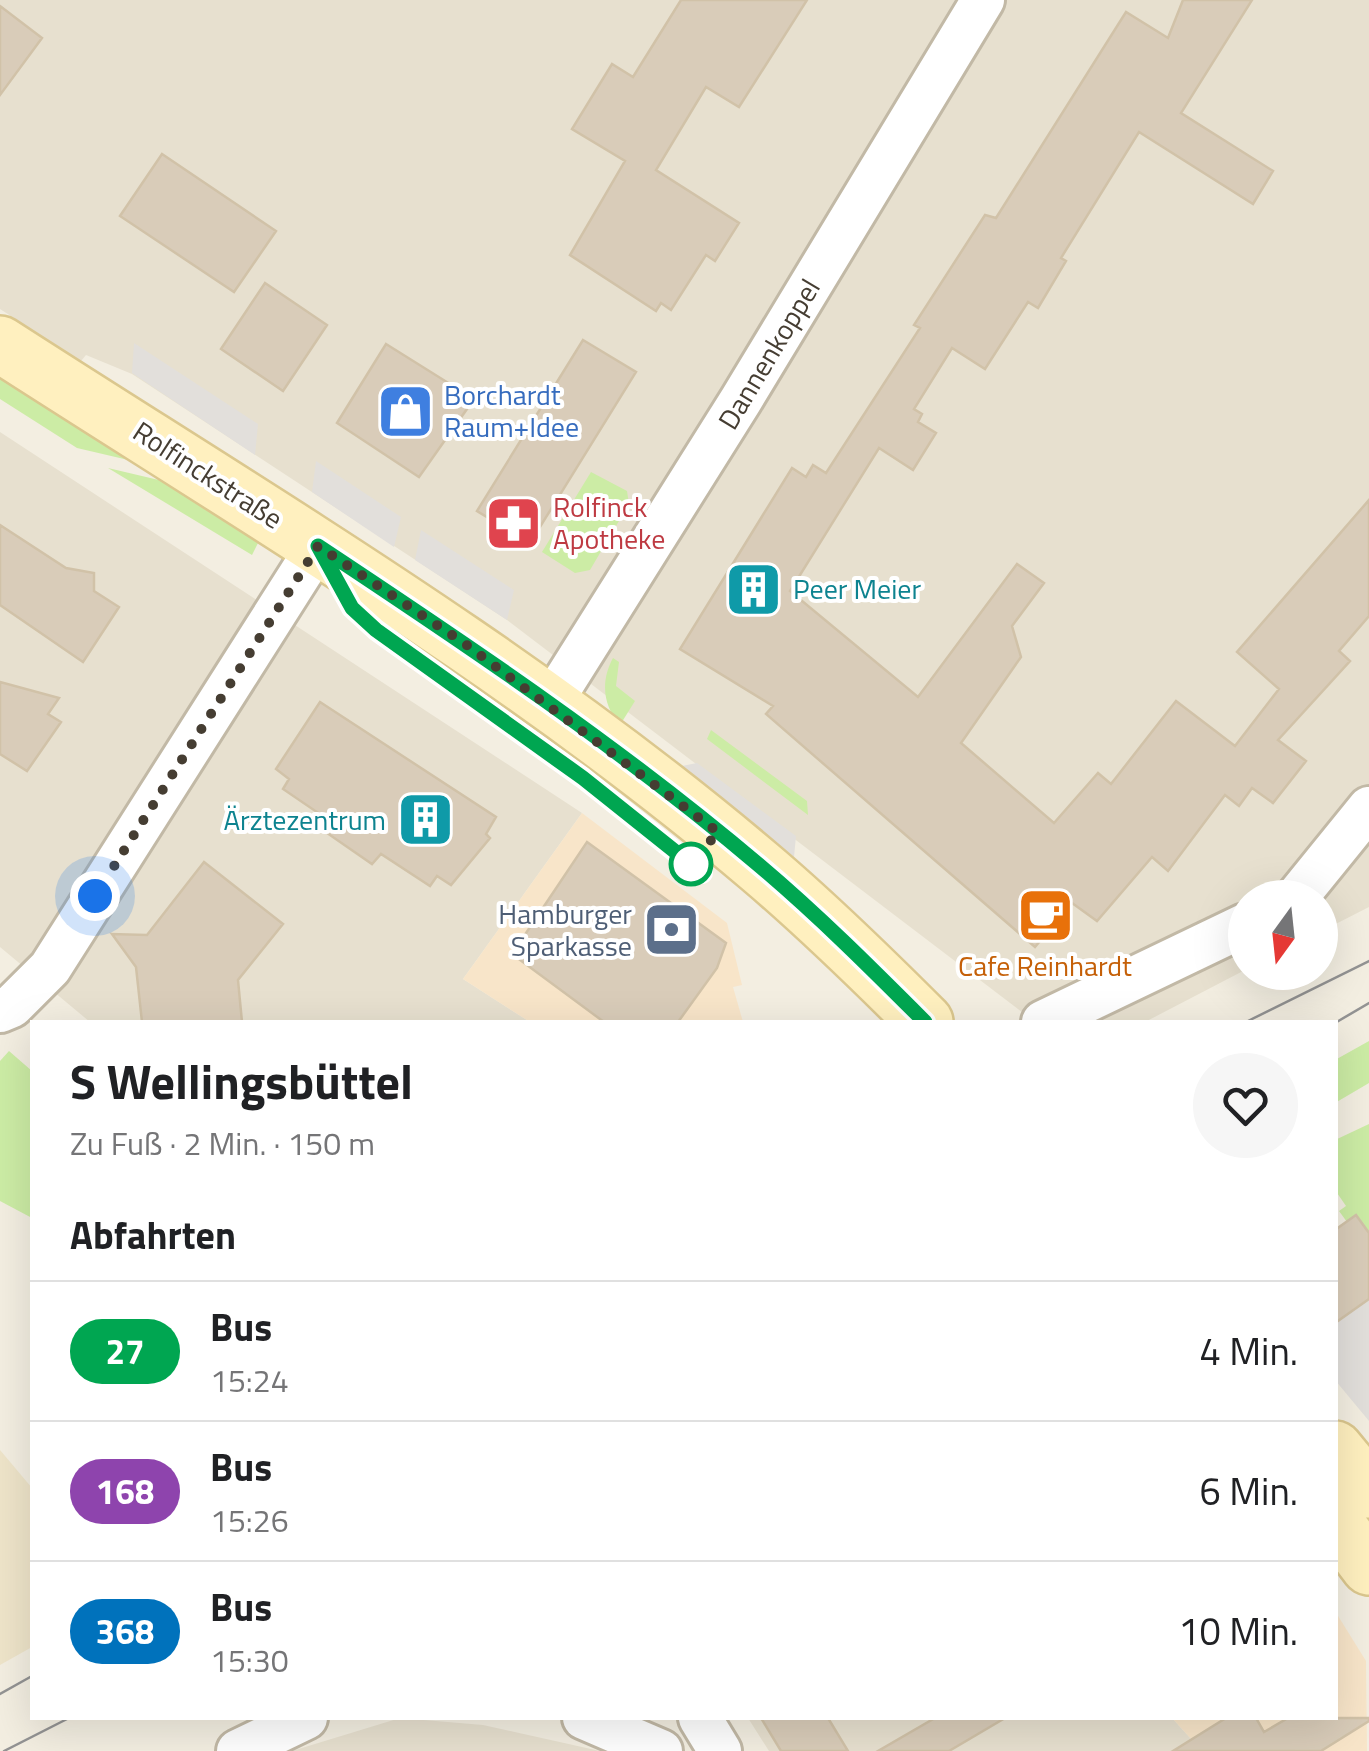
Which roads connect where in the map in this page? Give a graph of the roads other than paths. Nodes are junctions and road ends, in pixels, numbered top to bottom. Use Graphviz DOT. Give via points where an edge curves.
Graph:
graph roads {
  1 [pos="983,0"];
  2 [pos="0,344"];
  3 [pos="318,546"];
  4 [pos="550,704"];
  5 [pos="1369,808"];
  6 [pos="1311,880"];
  7 [pos="1228,933"];
  8 [pos="15,1014"];
  9 [pos="924,1020"];
  10 [pos="1046,1020"];
  11 [pos="1338,1454"];
  12 [pos="1369,1490"];
  13 [pos="1338,1526"];
  14 [pos="1369,1568"];
  15 [pos="302,1720"];
  16 [pos="589,1720"];
  17 [pos="701,1720"];
  18 [pos="238,1751"];
  19 [pos="661,1751"];
  20 [pos="720,1751"];
  1 -- 4 [label="street, Dannenkoppel"];
  2 -- 3 [label="main road, Rolfinckstraße"];
  3 -- 4 [label="main road, Rolfinckstraße"];
  3 -- 8 [label="street"];
  4 -- 9 [label="main road, Rolfinckstraße" via="762,868"];
  5 -- 6 [label="street"];
  7 -- 10 [label="street"];
  11 -- 12 [label="main road"];
  13 -- 14 [label="main road"];
  15 -- 18 [label="street"];
  16 -- 19 [label="street"];
  17 -- 20 [label="street"];
}
